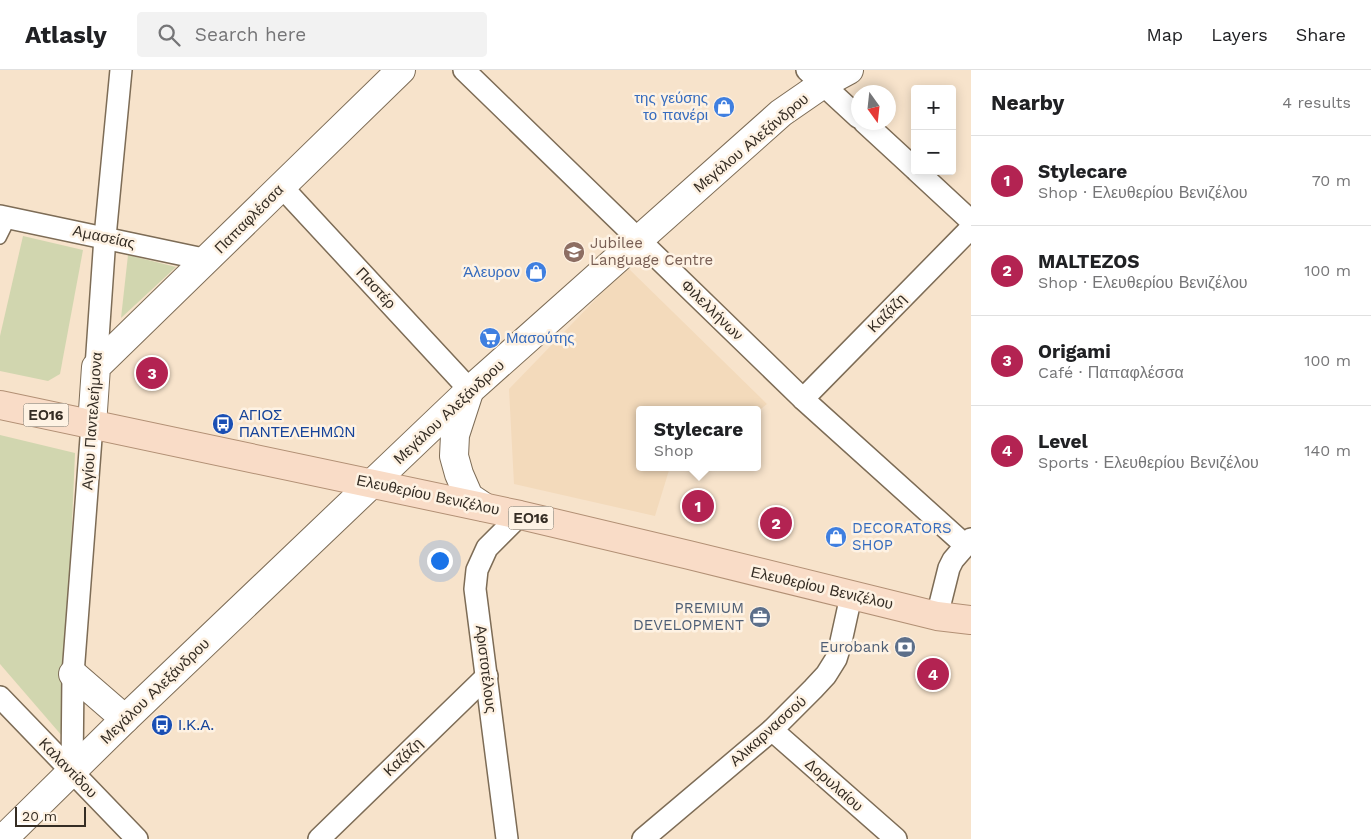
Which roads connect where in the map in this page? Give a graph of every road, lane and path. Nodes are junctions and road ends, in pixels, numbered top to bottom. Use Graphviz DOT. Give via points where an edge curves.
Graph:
graph roads {
  1 [pos="121,70"];
  2 [pos="401,70"];
  3 [pos="464,70"];
  4 [pos="849,70"];
  5 [pos="815,77"];
  6 [pos="851,110"];
  7 [pos="873,130"];
  8 [pos="911,165"];
  9 [pos="921,175"];
  10 [pos="281,186"];
  11 [pos="5,217"];
  12 [pos="971,221"];
  13 [pos="971,228"];
  14 [pos="105,237"];
  15 [pos="0,238"];
  16 [pos="639,239"];
  17 [pos="208,260"];
  18 [pos="96,367"];
  19 [pos="470,390"];
  20 [pos="803,399"];
  21 [pos="0,406"];
  22 [pos="92,425"];
  23 [pos="373,484"];
  24 [pos="484,507"];
  25 [pos="520,515"];
  26 [pos="968,542"];
  27 [pos="852,596"];
  28 [pos="937,616"];
  29 [pos="971,620"];
  30 [pos="74,674"];
  31 [pos="487,676"];
  32 [pos="0,697"];
  33 [pos="125,719"];
  34 [pos="772,730"];
  35 [pos="72,772"];
  36 [pos="2,839"];
  37 [pos="137,839"];
  38 [pos="319,839"];
  39 [pos="507,839"];
  40 [pos="643,839"];
  41 [pos="896,839"];
  1 -- 14 [label="street, Αγίου Παντελεήμονα"];
  2 -- 10 [label="main road, Παπαφλέσσα"];
  3 -- 16 [label="street, Φιλελλήνων"];
  4 -- 5 [label="main road, Μεγάλου Αλεξάνδρου"];
  5 -- 6 [label="street"];
  5 -- 16 [label="main road, Μεγάλου Αλεξάνδρου" via="781,113"];
  7 -- 8 [label="street"];
  9 -- 12 [label="street"];
  10 -- 17 [label="main road, Παπαφλέσσα"];
  10 -- 19 [label="street, Παστέρ"];
  11 -- 14 [label="street, Αμασείας"];
  11 -- 15 [label="lane"];
  13 -- 20 [label="street, Καζάζη"];
  14 -- 17 [label="street, Αμασείας"];
  14 -- 18 [label="street, Αγίου Παντελεήμονα"];
  16 -- 19 [label="main road, Μεγάλου Αλεξάνδρου"];
  16 -- 20 [label="street, Φιλελλήνων"];
  17 -- 18 [label="main road, Παπαφλέσσα"];
  18 -- 22 [label="main road, Αγίου Παντελεήμονα"];
  19 -- 23 [label="main road, Μεγάλου Αλεξάνδρου"];
  19 -- 24 [label="main road" via="455,435 454,456 469,497"];
  20 -- 26 [label="street, Φιλελλήνων"];
  21 -- 22 [label="main road, Ελευθερίου Βενιζέλου / ΕΟ16"];
  22 -- 23 [label="main road, Ελευθερίου Βενιζέλου / ΕΟ16"];
  22 -- 30 [label="street, Αγίου Παντελεήμονα"];
  23 -- 24 [label="main road, Ελευθερίου Βενιζέλου / ΕΟ16"];
  23 -- 33 [label="main road, Μεγάλου Αλεξάνδρου"];
  24 -- 25 [label="main road, Ελευθερίου Βενιζέλου / ΕΟ16"];
  25 -- 27 [label="main road, Ελευθερίου Βενιζέλου / ΕΟ16"];
  25 -- 31 [label="street, Αριστοτέλους" via="487,548 477,570 475,589"];
  26 -- 28 [label="street" via="949,568"];
  27 -- 28 [label="main road, Ελευθερίου Βενιζέλου / ΕΟ16"];
  27 -- 34 [label="street, Αλικαρνασσού" via="836,658 826,675"];
  28 -- 29 [label="main road, Ελευθερίου Βενιζέλου / ΕΟ16"];
  30 -- 33 [label="main road"];
  30 -- 35 [label="street, Αγίου Παντελεήμονα"];
  31 -- 38 [label="street, Καζάζη"];
  31 -- 39 [label="street, Αριστοτέλους"];
  32 -- 35 [label="street, Καλαντίδου"];
  33 -- 35 [label="main road, Μεγάλου Αλεξάνδρου"];
  34 -- 40 [label="street, Αλικαρνασσού"];
  34 -- 41 [label="street, Δορυλαίου"];
  35 -- 36 [label="main road, Μεγάλου Αλεξάνδρου"];
  35 -- 37 [label="street, Καλαντίδου"];
}
